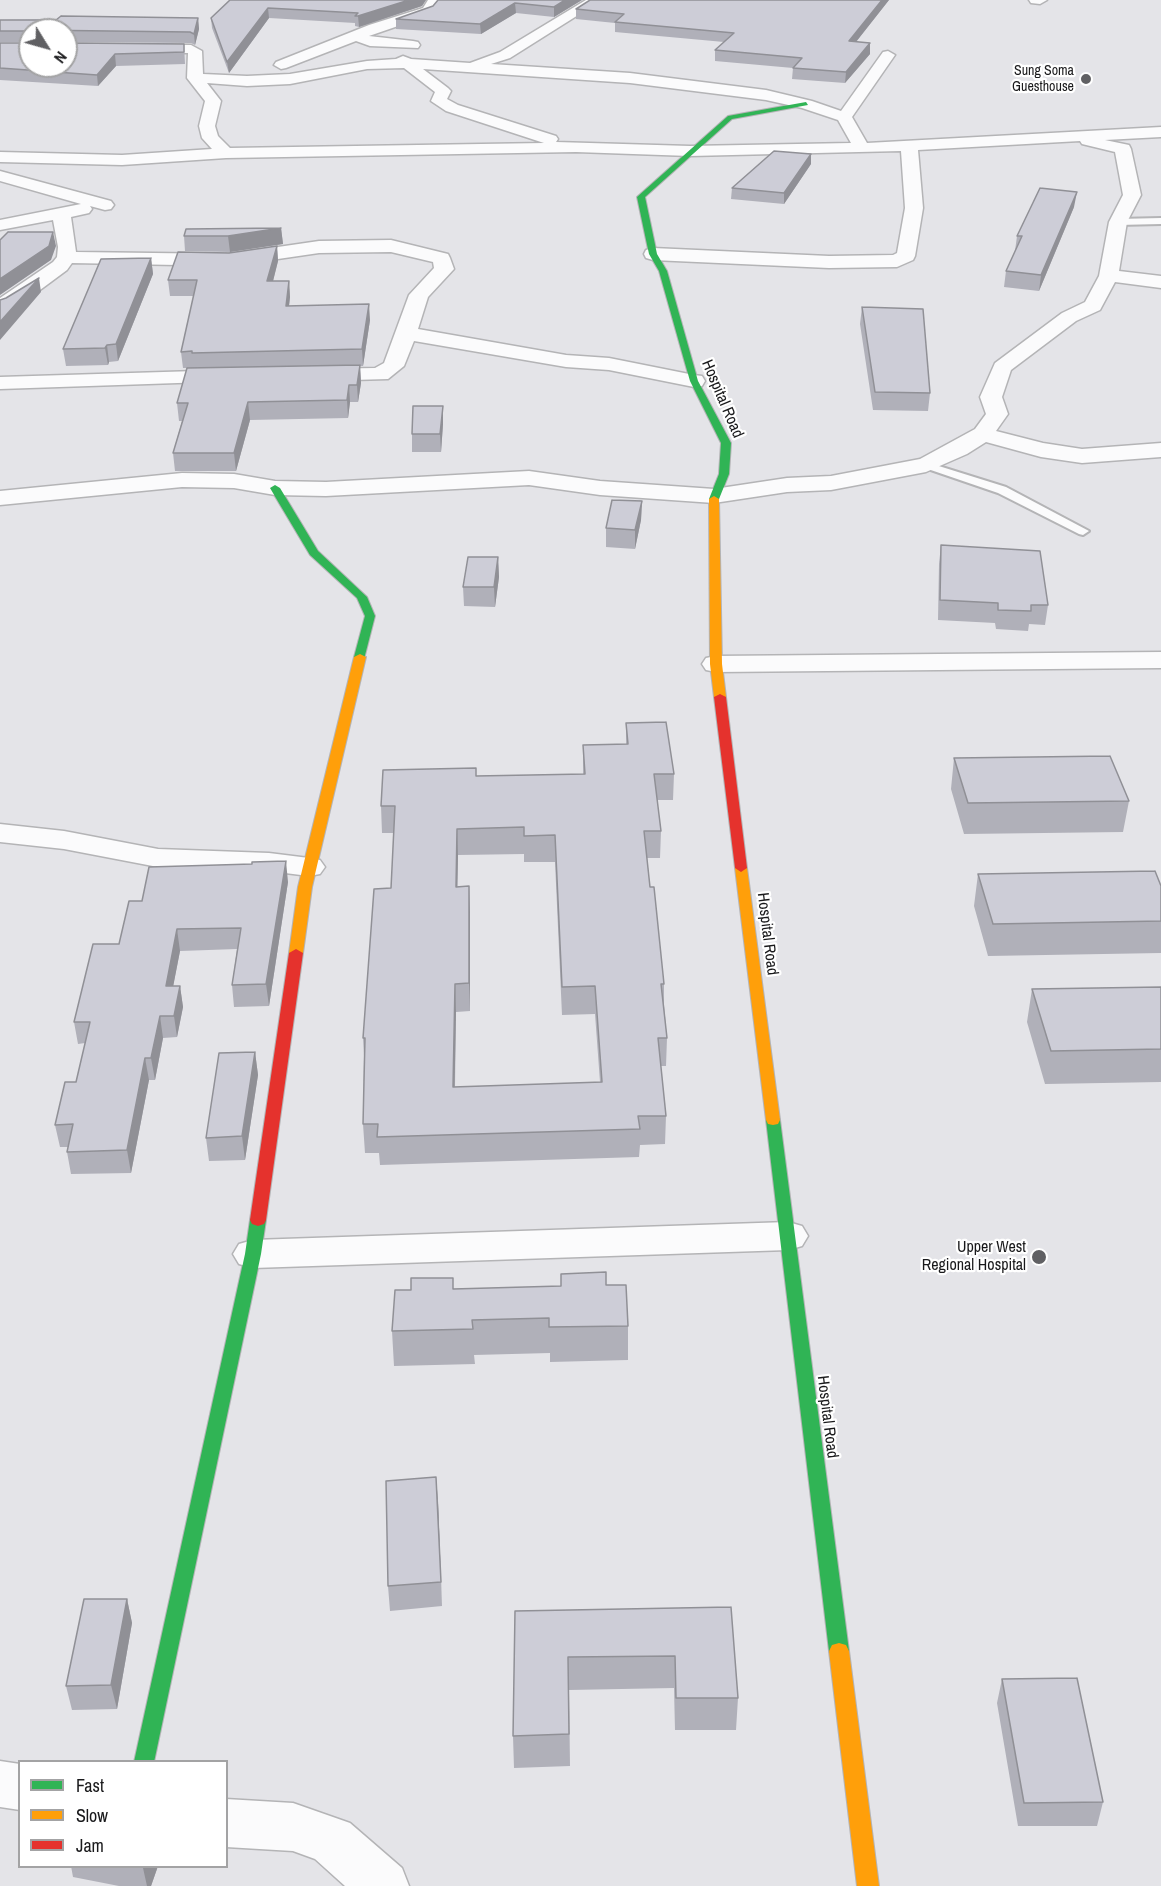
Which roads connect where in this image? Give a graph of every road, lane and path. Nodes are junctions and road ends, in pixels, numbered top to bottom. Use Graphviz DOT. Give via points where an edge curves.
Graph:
graph roads {
  1 [pos="435,0"];
  2 [pos="595,0"];
  3 [pos="367,38"];
  4 [pos="425,45"];
  5 [pos="483,47"];
  6 [pos="78,48"];
  7 [pos="517,48"];
  8 [pos="888,55"];
  9 [pos="407,63"];
  10 [pos="470,66"];
  11 [pos="195,78"];
  12 [pos="247,81"];
  13 [pos="435,84"];
  14 [pos="689,86"];
  15 [pos="807,104"];
  16 [pos="730,117"];
  17 [pos="844,117"];
  18 [pos="1161,132"];
  19 [pos="1075,138"];
  20 [pos="909,146"];
  21 [pos="576,147"];
  22 [pos="862,148"];
  23 [pos="690,151"];
  24 [pos="226,153"];
  25 [pos="0,157"];
  26 [pos="0,176"];
  27 [pos="62,214"];
  28 [pos="1161,221"];
  29 [pos="1118,222"];
  30 [pos="0,225"];
  31 [pos="654,254"];
  32 [pos="66,257"];
  33 [pos="1109,276"];
  34 [pos="1161,282"];
  35 [pos="0,307"];
  36 [pos="406,334"];
  37 [pos="296,375"];
  38 [pos="248,376"];
  39 [pos="694,381"];
  40 [pos="0,383"];
  41 [pos="984,434"];
  42 [pos="1150,450"];
  43 [pos="1161,458"];
  44 [pos="926,465"];
  45 [pos="275,488"];
  46 [pos="714,496"];
  47 [pos="0,498"];
  48 [pos="1083,531"];
  49 [pos="1161,660"];
  50 [pos="716,664"];
  51 [pos="0,833"];
  52 [pos="309,867"];
  53 [pos="788,1236"];
  54 [pos="253,1254"];
  55 [pos="144,1760"];
  56 [pos="0,1784"];
  57 [pos="18,1787"];
  58 [pos="228,1823"];
  59 [pos="383,1886"];
  60 [pos="868,1886"];
  1 -- 3 [label="street" via="428,11 374,28"];
  2 -- 7 [label="street"];
  3 -- 4 [label="street"];
  3 -- 9 [label="street"];
  3 -- 12 [label="street" via="270,69"];
  5 -- 7 [label="street"];
  6 -- 11 [label="street" via="192,49"];
  7 -- 10 [label="street"];
  8 -- 17 [label="street"];
  9 -- 10 [label="street"];
  9 -- 12 [label="street" via="366,64 290,79"];
  9 -- 13 [label="street"];
  10 -- 13 [label="street"];
  10 -- 14 [label="street"];
  11 -- 12 [label="street"];
  11 -- 24 [label="street" via="213,101 207,126 210,138"];
  13 -- 21 [label="street" via="443,91 439,100 452,108"];
  14 -- 15 [label="street"];
  14 -- 16 [label="street" via="717,101"];
  15 -- 16 [label="street"];
  15 -- 17 [label="street"];
  16 -- 23 [label="street, Hospital Road"];
  17 -- 22 [label="street"];
  18 -- 19 [label="street"];
  19 -- 20 [label="street"];
  19 -- 29 [label="street" via="1123,149 1132,195"];
  20 -- 22 [label="street"];
  20 -- 31 [label="street" via="914,208 906,256 897,261"];
  21 -- 23 [label="street"];
  21 -- 24 [label="street"];
  22 -- 23 [label="street"];
  23 -- 31 [label="street, Hospital Road" via="641,197"];
  24 -- 25 [label="street" via="122,160"];
  26 -- 27 [label="street" via="105,205"];
  27 -- 30 [label="street"];
  27 -- 32 [label="street"];
  28 -- 29 [label="lane"];
  29 -- 33 [label="street"];
  31 -- 39 [label="street, Hospital Road" via="663,271"];
  32 -- 35 [label="street" via="60,266"];
  32 -- 36 [label="street" via="230,260 319,247 391,246 441,258 444,269 419,295"];
  33 -- 34 [label="street"];
  33 -- 41 [label="street" via="1093,306 1068,317 1002,367 991,397 997,414"];
  36 -- 37 [label="street" via="393,366 380,374"];
  36 -- 39 [label="street" via="609,364"];
  38 -- 40 [label="street"];
  39 -- 46 [label="street, Hospital Road" via="726,443 724,474"];
  41 -- 42 [label="street" via="1041,450 1082,456"];
  41 -- 44 [label="street"];
  42 -- 43 [label="street"];
  44 -- 46 [label="street" via="831,483"];
  44 -- 48 [label="lane" via="1002,490"];
  45 -- 46 [label="street" via="326,489 529,478 600,488"];
  45 -- 47 [label="street" via="234,481 182,480"];
  45 -- 52 [label="street" via="314,553 362,597 370,616"];
  46 -- 50 [label="street, Hospital Road"];
  49 -- 50 [label="street"];
  50 -- 53 [label="street, Hospital Road"];
  51 -- 52 [label="street" via="64,840 158,858"];
  52 -- 54 [label="street"];
  53 -- 54 [label="street"];
  53 -- 60 [label="street, Hospital Road"];
  54 -- 55 [label="street"];
  56 -- 57 [label="street"];
  58 -- 59 [label="street" via="293,1827 332,1840"];
}
